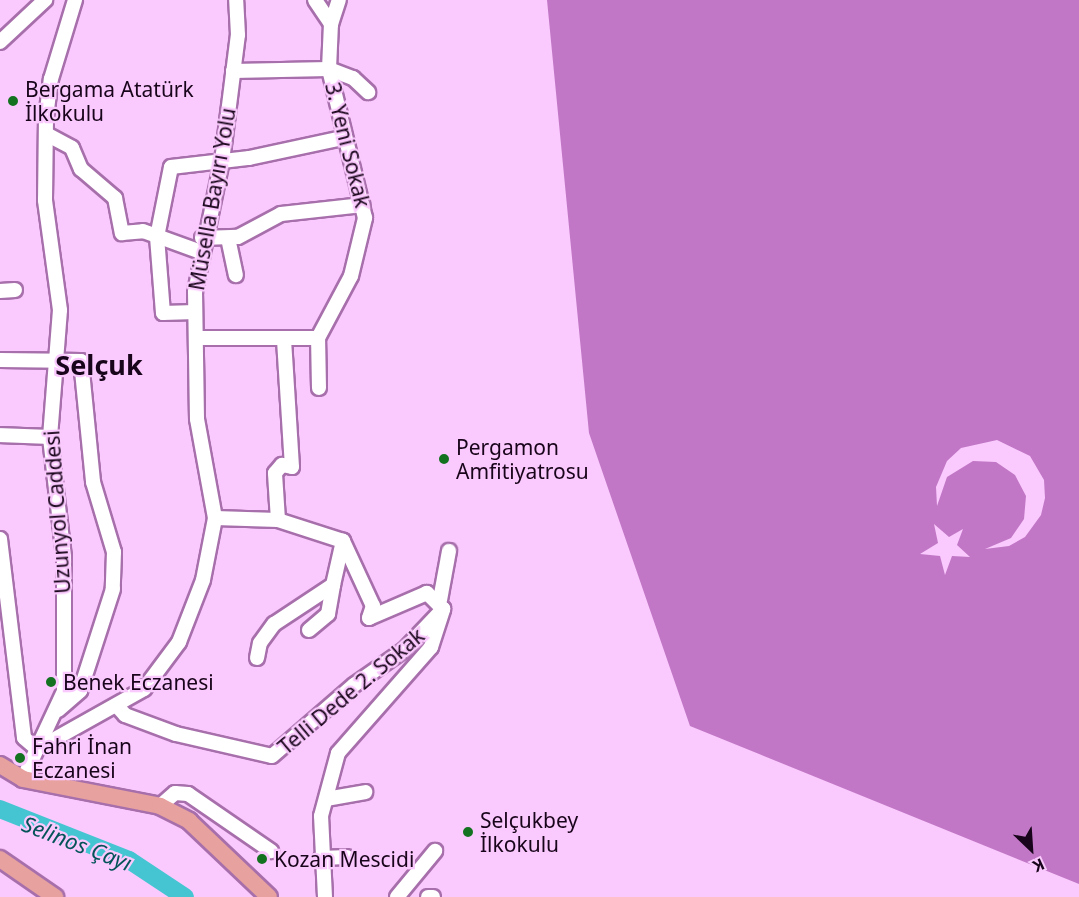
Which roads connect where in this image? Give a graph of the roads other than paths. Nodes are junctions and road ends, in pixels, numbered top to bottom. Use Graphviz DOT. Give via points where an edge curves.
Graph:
graph roads {
  1 [pos="45,0"];
  2 [pos="75,0"];
  3 [pos="236,0"];
  4 [pos="315,0"];
  5 [pos="339,0"];
  6 [pos="331,24"];
  7 [pos="1,37"];
  8 [pos="329,69"];
  9 [pos="233,71"];
  10 [pos="368,92"];
  11 [pos="48,135"];
  12 [pos="342,138"];
  13 [pos="222,161"];
  14 [pos="363,205"];
  15 [pos="157,237"];
  16 [pos="228,238"];
  17 [pos="201,245"];
  18 [pos="236,275"];
  19 [pos="15,290"];
  20 [pos="0,291"];
  21 [pos="195,312"];
  22 [pos="198,338"];
  23 [pos="318,338"];
  24 [pos="284,340"];
  25 [pos="0,360"];
  26 [pos="54,363"];
  27 [pos="319,388"];
  28 [pos="0,435"];
  29 [pos="50,437"];
  30 [pos="215,518"];
  31 [pos="278,520"];
  32 [pos="0,539"];
  33 [pos="343,541"];
  34 [pos="449,551"];
  35 [pos="333,585"];
  36 [pos="442,605"];
  37 [pos="309,630"];
  38 [pos="257,658"];
  39 [pos="117,706"];
  40 [pos="58,710"];
  41 [pos="37,749"];
  42 [pos="0,765"];
  43 [pos="23,779"];
  44 [pos="365,792"];
  45 [pos="326,799"];
  46 [pos="160,806"];
  47 [pos="271,851"];
  48 [pos="435,851"];
  49 [pos="346,857"];
  50 [pos="321,858"];
  51 [pos="0,859"];
  52 [pos="55,897"];
  53 [pos="268,897"];
  54 [pos="325,897"];
  55 [pos="397,897"];
  56 [pos="428,897"];
  57 [pos="433,897"];
  1 -- 7 [label="street"];
  2 -- 11 [label="street, Uzunyol Caddesi" via="46,99"];
  3 -- 9 [label="street, Müsella Bayırı Yolu"];
  4 -- 6 [label="street"];
  5 -- 6 [label="street, 3. Yeni Sokak"];
  6 -- 8 [label="street, 3. Yeni Sokak"];
  8 -- 9 [label="street"];
  8 -- 10 [label="street" via="353,78"];
  8 -- 12 [label="street, 3. Yeni Sokak"];
  9 -- 13 [label="street, Müsella Bayırı Yolu"];
  11 -- 15 [label="street" via="72,148 81,170 115,198 122,233 143,231"];
  11 -- 26 [label="street, Uzunyol Caddesi" via="45,200 60,310"];
  12 -- 13 [label="street"];
  12 -- 14 [label="street, 3. Yeni Sokak"];
  13 -- 15 [label="street" via="171,167"];
  13 -- 17 [label="street, Müsella Bayırı Yolu"];
  14 -- 16 [label="street" via="281,214"];
  14 -- 23 [label="street, 3. Yeni Sokak" via="364,232 351,276"];
  15 -- 17 [label="street"];
  15 -- 21 [label="street" via="163,313"];
  16 -- 17 [label="street"];
  16 -- 18 [label="street"];
  17 -- 21 [label="street, Müsella Bayırı Yolu"];
  19 -- 20 [label="street"];
  21 -- 22 [label="street, Müsella Bayırı Yolu"];
  22 -- 24 [label="street"];
  22 -- 30 [label="street, Müsella Bayırı Yolu" via="196,419"];
  23 -- 24 [label="street"];
  23 -- 27 [label="street, 3. Yeni Sokak"];
  24 -- 31 [label="street" via="292,467 282,465 275,473"];
  25 -- 26 [label="street"];
  26 -- 29 [label="street, Uzunyol Caddesi"];
  26 -- 40 [label="street" via="81,361 88,455 116,572 80,691"];
  28 -- 29 [label="street"];
  29 -- 40 [label="street, Uzunyol Caddesi" via="64,557 64,691"];
  30 -- 31 [label="street"];
  30 -- 39 [label="street, Müsella Bayırı Yolu" via="203,580 179,642 144,689"];
  31 -- 33 [label="street"];
  32 -- 41 [label="street" via="24,738"];
  33 -- 35 [label="street"];
  33 -- 36 [label="street" via="374,606 369,618 427,593"];
  34 -- 36 [label="street"];
  35 -- 37 [label="street" via="328,614"];
  35 -- 38 [label="street" via="274,624 260,643"];
  36 -- 39 [label="street, Telli Dede 2. Sokak" via="404,650 354,685 272,756 176,734 125,715"];
  36 -- 45 [label="street" via="442,626 417,666 346,739"];
  39 -- 41 [label="street, Müsella Bayırı Yolu"];
  40 -- 41 [label="street, Uzunyol Caddesi"];
  41 -- 43 [label="street, Uzunyol Caddesi"];
  42 -- 43 [label="main road"];
  43 -- 46 [label="main road"];
  44 -- 45 [label="street"];
  45 -- 50 [label="street"];
  46 -- 47 [label="street" via="175,793 188,794"];
  46 -- 53 [label="main road" via="189,821"];
  48 -- 55 [label="street"];
  49 -- 50 [label="street"];
  50 -- 54 [label="street"];
  51 -- 52 [label="main road"];
  56 -- 57 [label="street"];
}
